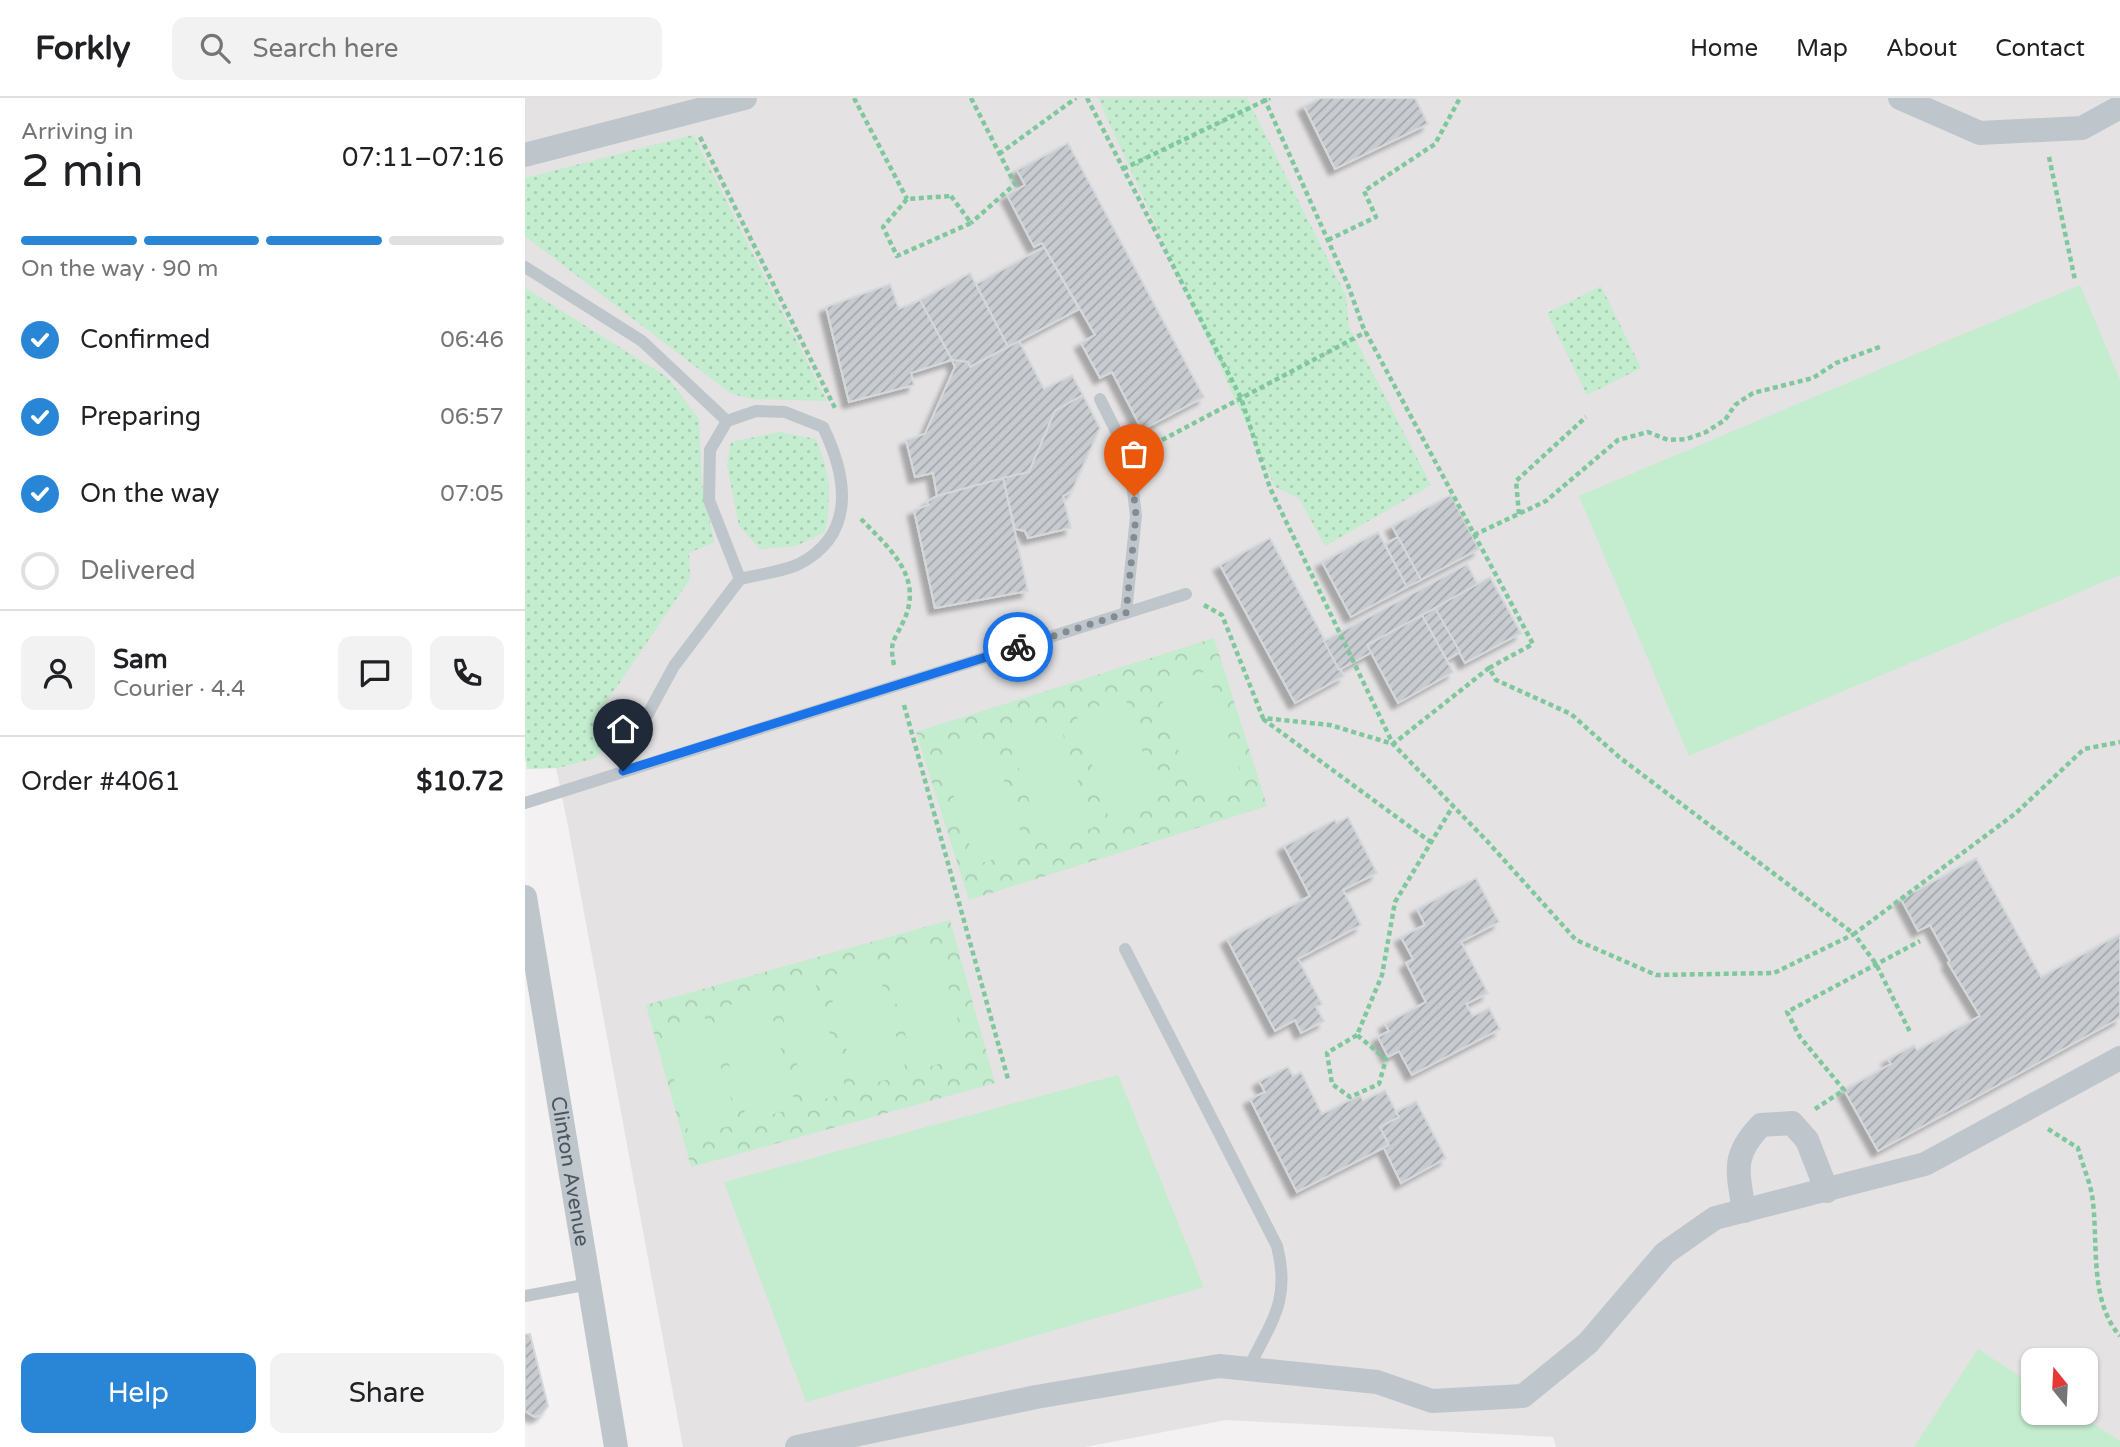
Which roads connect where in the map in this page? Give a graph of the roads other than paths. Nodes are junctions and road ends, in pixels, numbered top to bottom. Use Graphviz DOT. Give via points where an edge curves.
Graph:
graph roads {
  1 [pos="745,98"];
  2 [pos="1900,98"];
  3 [pos="2120,107"];
  4 [pos="525,155"];
  5 [pos="525,267"];
  6 [pos="1100,399"];
  7 [pos="727,421"];
  8 [pos="740,579"];
  9 [pos="1186,594"];
  10 [pos="1126,613"];
  11 [pos="623,771"];
  12 [pos="525,803"];
  13 [pos="525,897"];
  14 [pos="1125,949"];
  15 [pos="2120,1058"];
  16 [pos="1827,1191"];
  17 [pos="1744,1211"];
  18 [pos="589,1284"];
  19 [pos="525,1296"];
  20 [pos="1248,1369"];
  21 [pos="616,1447"];
  22 [pos="797,1447"];
  1 -- 4 [label="street"];
  2 -- 3 [label="street" via="1980,133 2082,128"];
  5 -- 7 [label="lane" via="642,341"];
  6 -- 10 [label="lane" via="1129,457 1136,516"];
  7 -- 8 [label="lane" via="710,450 709,500"];
  7 -- 8 [label="lane" via="755,411 785,412 823,427 838,458 844,506 828,542 798,564"];
  8 -- 11 [label="lane" via="674,666 636,736"];
  9 -- 10 [label="lane"];
  10 -- 11 [label="lane"];
  11 -- 12 [label="lane"];
  13 -- 18 [label="street, Clinton Avenue"];
  14 -- 20 [label="lane" via="1277,1246 1284,1274 1280,1303"];
  15 -- 16 [label="street" via="1925,1164"];
  16 -- 17 [label="street"];
  16 -- 17 [label="street" via="1807,1140 1792,1123 1761,1125 1742,1144 1738,1171"];
  17 -- 20 [label="street" via="1715,1217 1665,1253 1588,1343 1523,1396 1432,1401 1377,1382"];
  18 -- 19 [label="lane"];
  18 -- 21 [label="street, Clinton Avenue"];
  20 -- 22 [label="street" via="1219,1366 1049,1395"];
}
